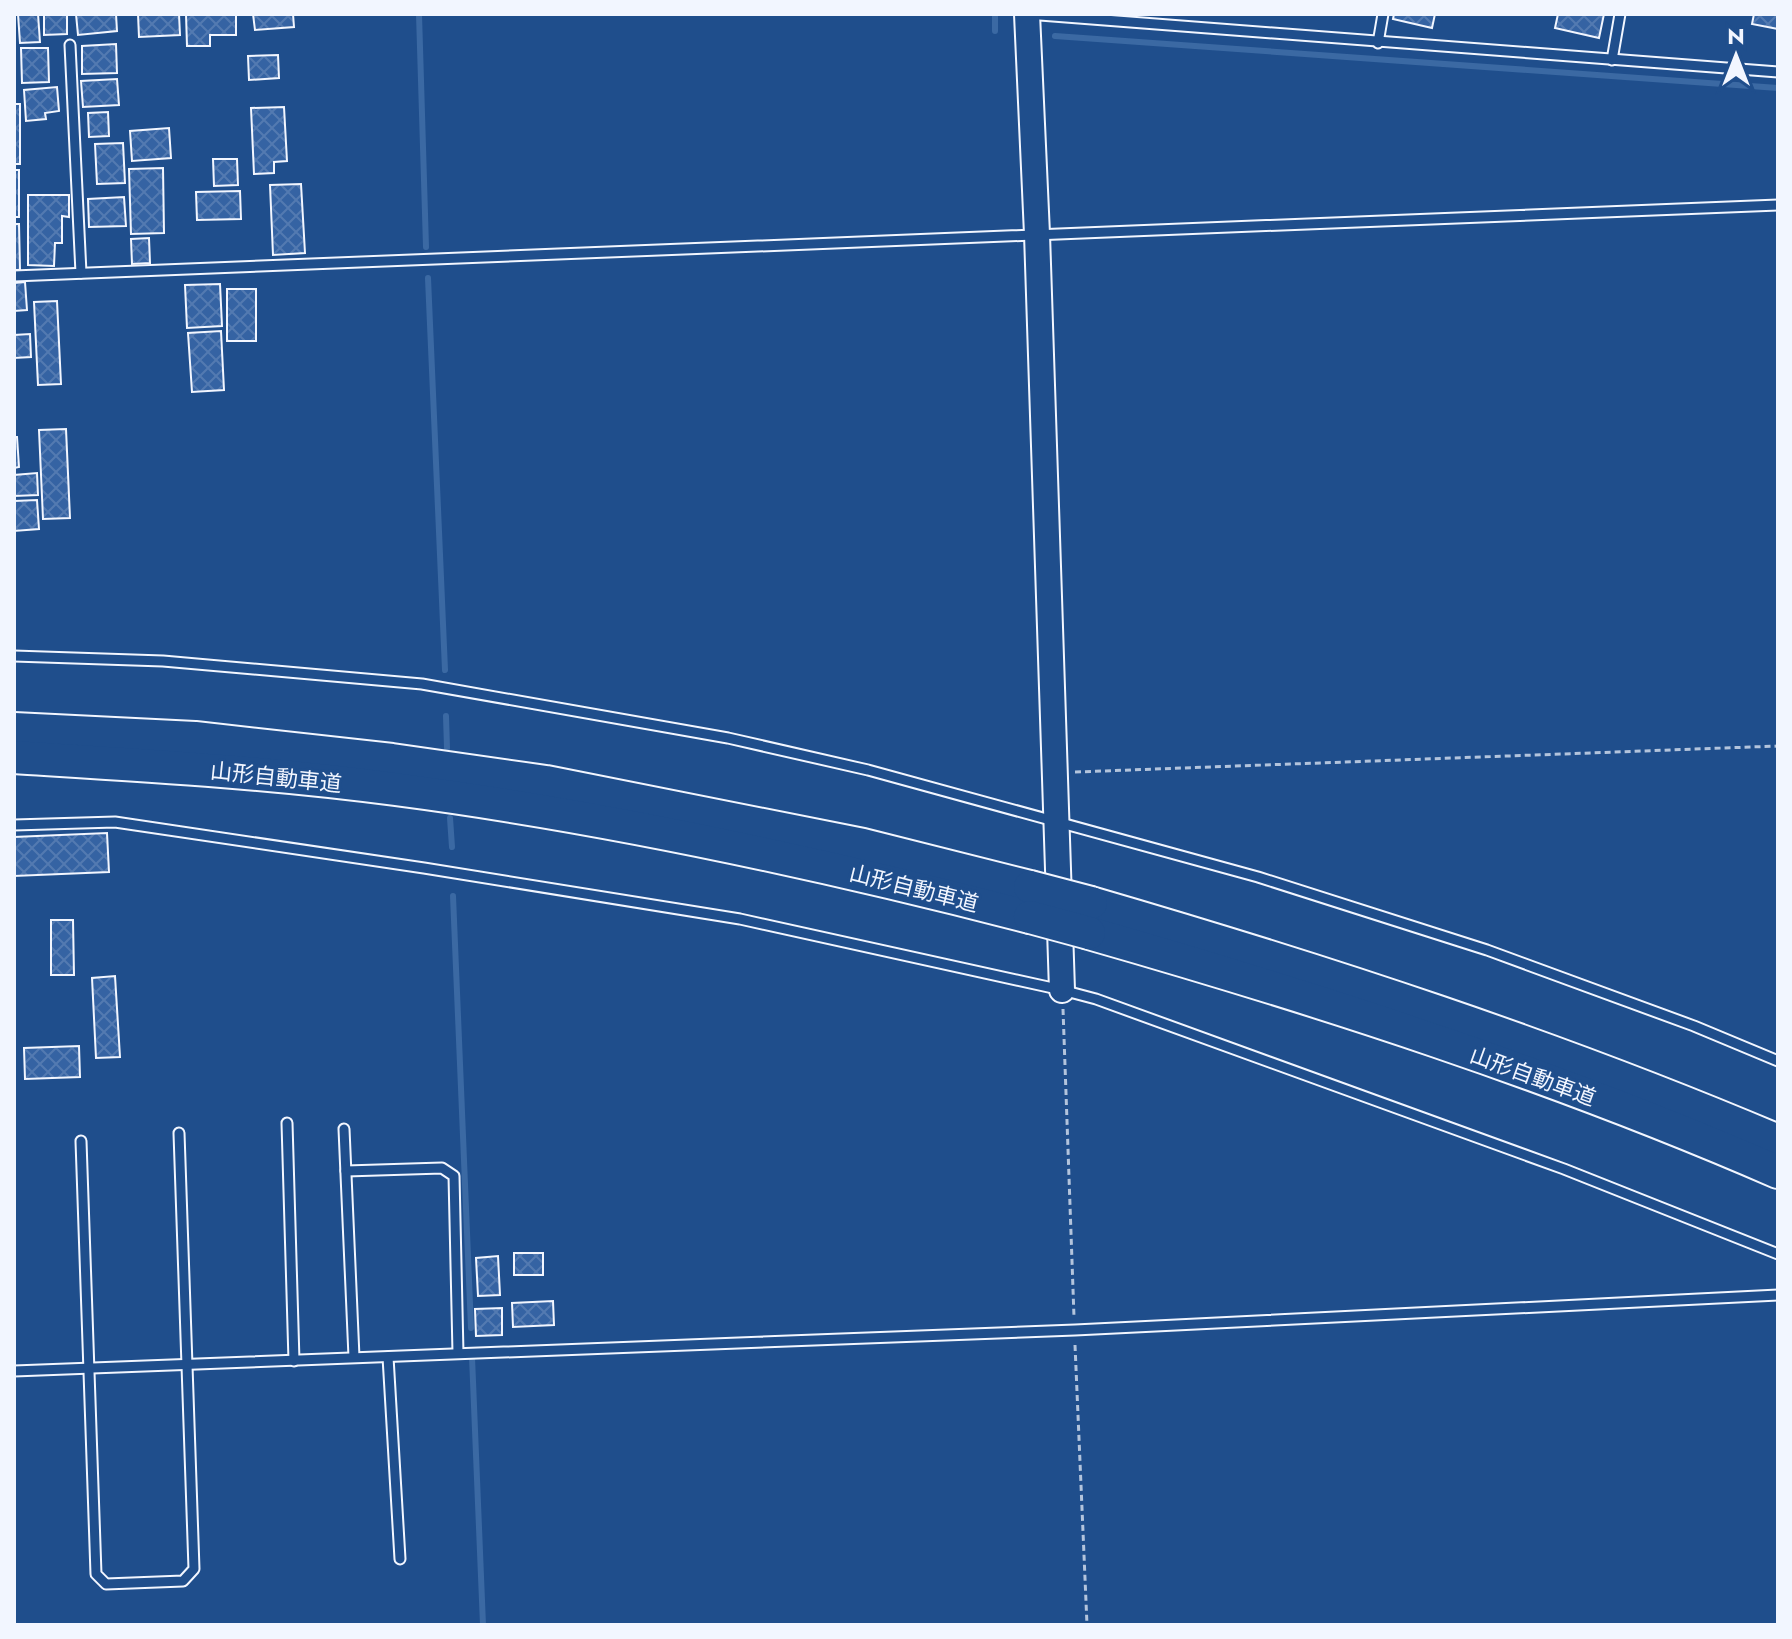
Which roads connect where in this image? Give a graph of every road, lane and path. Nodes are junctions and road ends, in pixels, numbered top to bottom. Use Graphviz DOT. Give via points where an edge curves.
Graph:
graph roads {
  1 [pos="1027,14"];
  2 [pos="1187,14"];
  3 [pos="1383,14"];
  4 [pos="1620,14"];
  5 [pos="1187,27"];
  6 [pos="1378,43"];
  7 [pos="70,45"];
  8 [pos="1612,60"];
  9 [pos="1778,72"];
  10 [pos="1778,205"];
  11 [pos="1037,234"];
  12 [pos="81,273"];
  13 [pos="14,276"];
  14 [pos="14,656"];
  15 [pos="14,729"];
  16 [pos="1778,746"];
  17 [pos="14,757"];
  18 [pos="1055,773"];
  19 [pos="1056,820"];
  20 [pos="14,825"];
  21 [pos="1030,902"];
  22 [pos="1090,918"];
  23 [pos="1062,990"];
  24 [pos="1778,1061"];
  25 [pos="287,1123"];
  26 [pos="344,1129"];
  27 [pos="179,1133"];
  28 [pos="81,1141"];
  29 [pos="1778,1141"];
  30 [pos="346,1171"];
  31 [pos="1778,1172"];
  32 [pos="1778,1254"];
  33 [pos="1778,1295"];
  34 [pos="1075,1330"];
  35 [pos="458,1353"];
  36 [pos="354,1357"];
  37 [pos="388,1357"];
  38 [pos="294,1361"];
  39 [pos="187,1365"];
  40 [pos="88,1369"];
  41 [pos="14,1371"];
  42 [pos="400,1559"];
  43 [pos="1087,1625"];
  1 -- 5 [label="lane"];
  1 -- 11 [label="street"];
  2 -- 5 [label="lane"];
  3 -- 6 [label="lane"];
  4 -- 8 [label="lane"];
  5 -- 6 [label="lane"];
  6 -- 8 [label="lane"];
  7 -- 12 [label="lane"];
  8 -- 9 [label="lane"];
  10 -- 11 [label="lane"];
  11 -- 12 [label="lane"];
  11 -- 18 [label="street"];
  12 -- 13 [label="lane"];
  14 -- 19 [label="lane" via="163,661 422,684 728,738"];
  15 -- 21 [label="highway, 山形自動車道" via="195,738 531,780 833,838"];
  16 -- 18 [label="path"];
  17 -- 21 [label="highway, 山形自動車道" via="395,789 699,839 861,874"];
  18 -- 19 [label="street"];
  19 -- 23 [label="street"];
  19 -- 24 [label="lane" via="1487,950"];
  20 -- 23 [label="lane" via="115,822 424,868 740,919"];
  21 -- 22 [label="highway, 山形自動車道, bridge"];
  22 -- 29 [label="highway, 山形自動車道" via="1272,956 1611,1073"];
  22 -- 31 [label="highway, 山形自動車道" via="1603,1101"];
  23 -- 32 [label="lane" via="1564,1169"];
  23 -- 34 [label="path"];
  25 -- 38 [label="lane"];
  26 -- 30 [label="lane"];
  27 -- 39 [label="lane"];
  28 -- 40 [label="lane"];
  30 -- 35 [label="lane" via="442,1168 454,1176"];
  30 -- 36 [label="lane"];
  33 -- 34 [label="lane"];
  34 -- 35 [label="lane"];
  34 -- 43 [label="path"];
  35 -- 37 [label="lane"];
  36 -- 37 [label="lane"];
  36 -- 38 [label="lane"];
  37 -- 42 [label="lane"];
  38 -- 39 [label="lane"];
  39 -- 40 [label="lane"];
  39 -- 40 [label="lane" via="194,1569 183,1581 106,1584 96,1574"];
  40 -- 41 [label="lane"];
}
